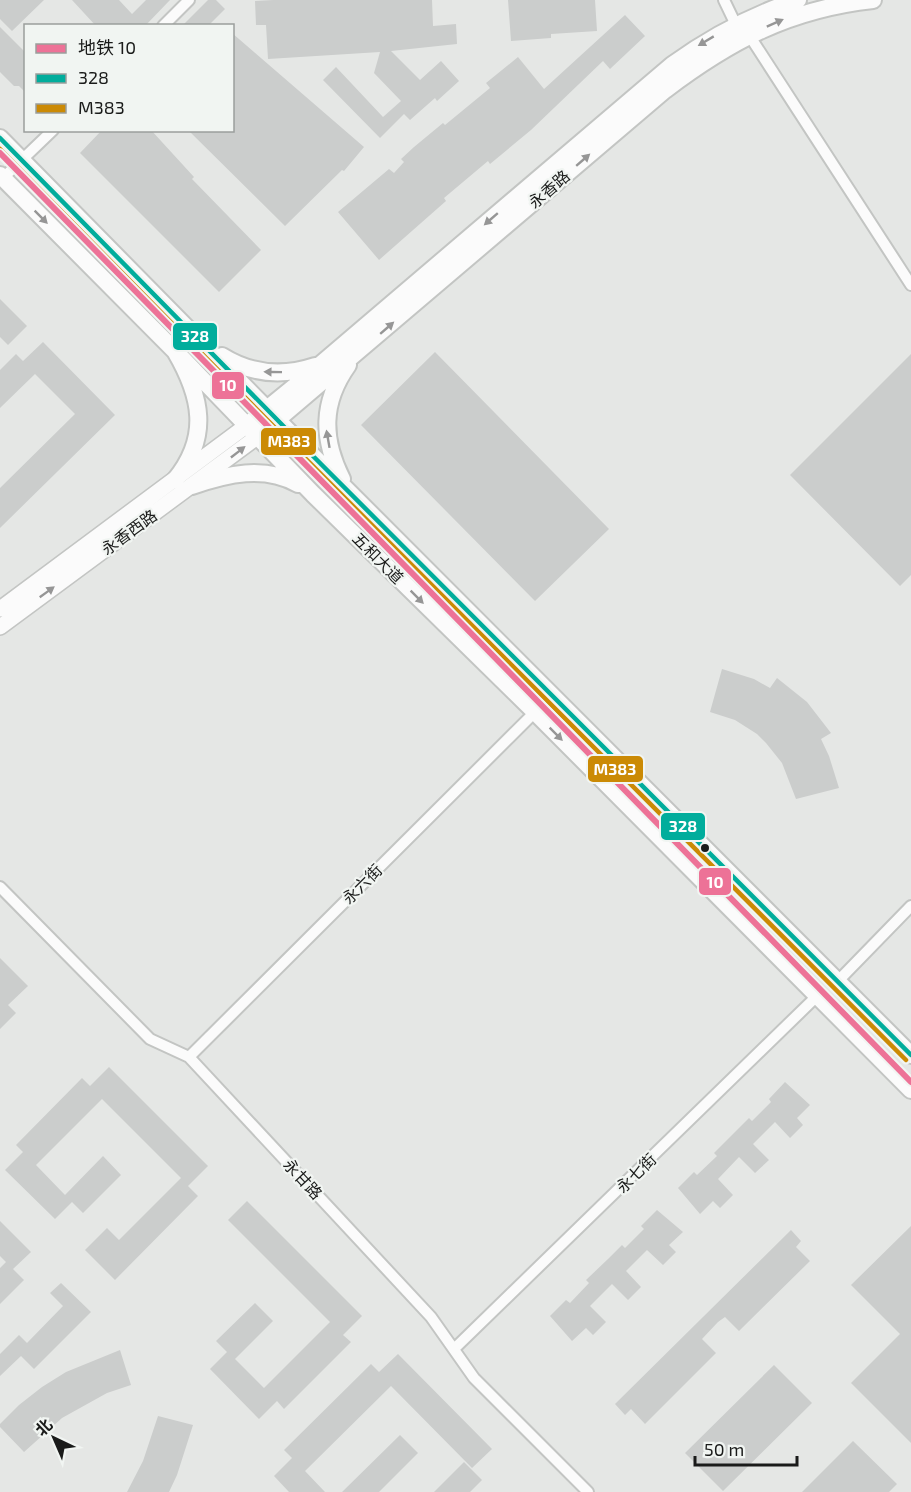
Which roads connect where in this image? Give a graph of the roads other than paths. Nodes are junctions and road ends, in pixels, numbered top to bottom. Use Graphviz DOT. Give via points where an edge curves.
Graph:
graph roads {
  1 [pos="189,0"];
  2 [pos="724,0"];
  3 [pos="798,0"];
  4 [pos="873,0"];
  5 [pos="165,24"];
  6 [pos="743,30"];
  7 [pos="51,132"];
  8 [pos="0,138"];
  9 [pos="22,160"];
  10 [pos="1,176"];
  11 [pos="911,285"];
  12 [pos="198,339"];
  13 [pos="175,351"];
  14 [pos="357,353"];
  15 [pos="328,358"];
  16 [pos="272,414"];
  17 [pos="252,431"];
  18 [pos="175,480"];
  19 [pos="192,486"];
  20 [pos="313,494"];
  21 [pos="352,494"];
  22 [pos="333,514"];
  23 [pos="0,609"];
  24 [pos="0,627"];
  25 [pos="534,712"];
  26 [pos="0,887"];
  27 [pos="911,906"];
  28 [pos="838,981"];
  29 [pos="817,996"];
  30 [pos="911,1055"];
  31 [pos="189,1057"];
  32 [pos="911,1090"];
  33 [pos="454,1349"];
  34 [pos="588,1492"];
  1 -- 5 [label="street"];
  2 -- 6 [label="street"];
  3 -- 6 [label="main road, 永香路" via="755,16"];
  6 -- 4 [label="main road, 永香路, one-way" via="816,9"];
  6 -- 11 [label="street"];
  14 -- 6 [label="main road, 永香路, one-way" via="665,90"];
  6 -- 15 [label="main road, 永香路, one-way" via="699,46 672,65"];
  7 -- 9 [label="street"];
  8 -- 9 [label="main road, 五和大道"];
  9 -- 10 [label="street"];
  9 -- 12 [label="main road, 五和大道"];
  10 -- 13 [label="main road, 五和大道, one-way"];
  12 -- 13 [label="main road"];
  15 -- 12 [label="main road, one-way" via="303,370 273,374 242,366"];
  12 -- 16 [label="main road, 五和大道"];
  13 -- 17 [label="main road, 五和大道"];
  13 -- 18 [label="main road" via="194,392 198,428 192,455"];
  14 -- 16 [label="main road, 永香路"];
  21 -- 14 [label="main road, one-way" via="334,460 326,430 327,414 338,385"];
  15 -- 16 [label="main road, 永香路"];
  16 -- 17 [label="main road, 永香路"];
  16 -- 21 [label="main road, 五和大道"];
  17 -- 18 [label="main road, 永香西路"];
  19 -- 17 [label="main road, 永香西路, one-way"];
  17 -- 20 [label="main road, 五和大道"];
  18 -- 23 [label="main road, 永香西路"];
  19 -- 20 [label="main road" via="230,474 261,472 286,477"];
  24 -- 19 [label="main road, 永香西路, one-way"];
  20 -- 22 [label="main road, 五和大道"];
  21 -- 22 [label="main road"];
  21 -- 28 [label="main road, 五和大道"];
  22 -- 25 [label="main road, 五和大道, one-way"];
  25 -- 29 [label="main road, 五和大道, one-way"];
  25 -- 31 [label="street, 永六街"];
  26 -- 31 [label="street, 永甘路" via="150,1039"];
  27 -- 28 [label="street"];
  28 -- 30 [label="main road, 五和大道"];
  29 -- 32 [label="main road, 五和大道"];
  29 -- 33 [label="street, 永七街"];
  31 -- 33 [label="street, 永甘路" via="431,1317"];
  33 -- 34 [label="street, 永甘路" via="466,1370"];
}
